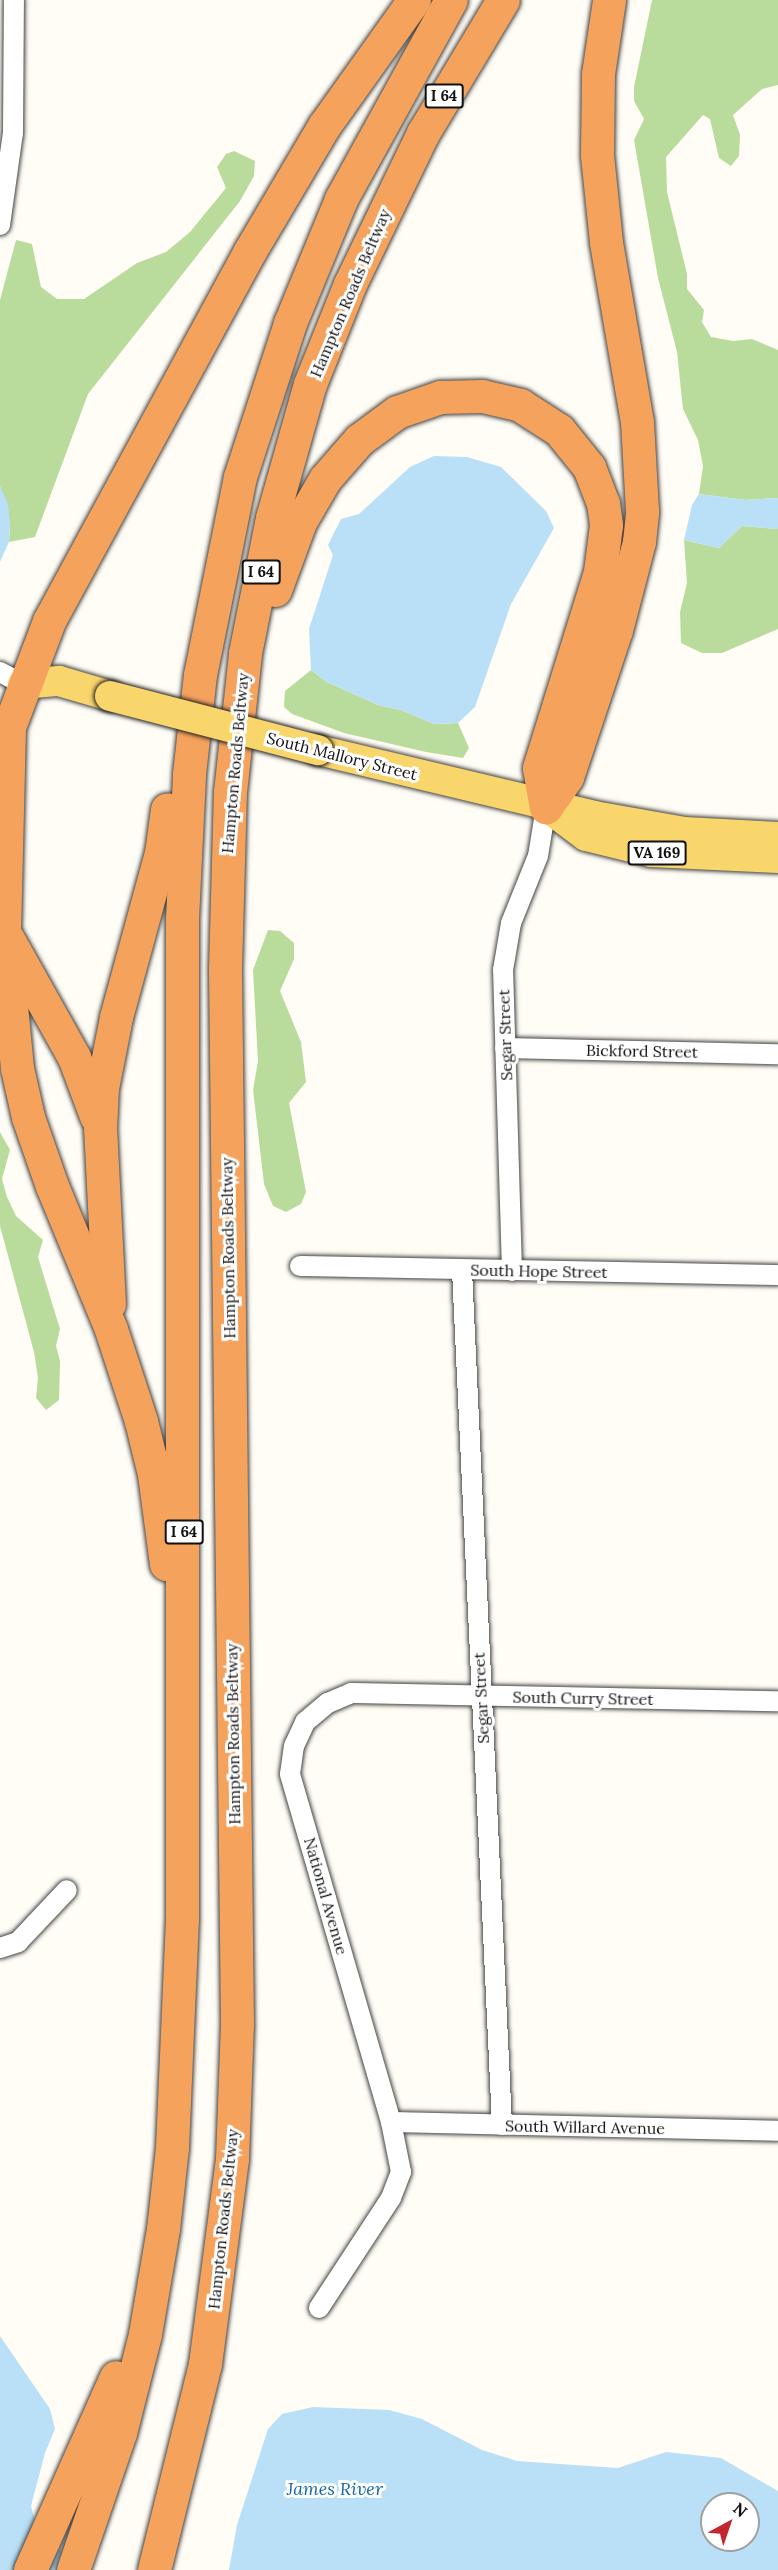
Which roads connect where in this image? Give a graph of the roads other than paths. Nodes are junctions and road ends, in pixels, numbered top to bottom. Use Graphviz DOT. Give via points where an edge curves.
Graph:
graph roads {
  1 [pos="14,0"];
  2 [pos="414,0"];
  3 [pos="451,0"];
  4 [pos="503,0"];
  5 [pos="609,0"];
  6 [pos="0,225"];
  7 [pos="227,534"];
  8 [pos="11,678"];
  9 [pos="546,807"];
  10 [pos="778,837"];
  11 [pos="778,858"];
  12 [pos="4,933"];
  13 [pos="225,969"];
  14 [pos="505,1048"];
  15 [pos="778,1054"];
  16 [pos="100,1129"];
  17 [pos="300,1266"];
  18 [pos="462,1270"];
  19 [pos="512,1270"];
  20 [pos="778,1275"];
  21 [pos="111,1329"];
  22 [pos="351,1693"];
  23 [pos="481,1696"];
  24 [pos="778,1701"];
  25 [pos="182,1711"];
  26 [pos="67,1890"];
  27 [pos="0,1948"];
  28 [pos="391,2122"];
  29 [pos="501,2125"];
  30 [pos="778,2131"];
  31 [pos="163,2229"];
  32 [pos="319,2308"];
  33 [pos="158,2557"];
  34 [pos="30,2570"];
  35 [pos="73,2570"];
  1 -- 6 [label="street" via="13,133"];
  2 -- 8 [label="highway" via="368,61 286,188 49,621"];
  3 -- 7 [label="highway, I 64" via="377,128 313,264 240,477"];
  4 -- 13 [label="highway, Hampton Roads Beltway / I 64" via="423,133 350,284 310,384 281,484 245,653 230,804"];
  5 -- 9 [label="highway" via="598,74 597,156 606,242 638,422 642,511 639,542 616,630 567,777"];
  7 -- 16 [label="highway" via="196,605 161,853 106,1056"];
  7 -- 25 [label="highway, I 64" via="200,675 184,846"];
  8 -- 9 [label="main road, South Mallory Street / VA 169, bridge" via="59,681"];
  8 -- 12 [label="highway"];
  9 -- 10 [label="main road, South Mallory Street / VA 169" via="686,832"];
  9 -- 11 [label="main road, South Mallory Street / VA 169" via="586,836 651,852"];
  9 -- 13 [label="highway" via="539,768 605,549 606,525 598,486 577,449 559,430 520,405 482,396 440,397 420,402 376,425 341,459 311,500 284,562 263,649 246,790 242,873"];
  9 -- 14 [label="street, Segar Street" via="538,856 515,910 506,947"];
  12 -- 16 [label="highway" via="74,1058"];
  12 -- 21 [label="highway" via="10,1020 28,1117 75,1248"];
  13 -- 33 [label="highway, Hampton Roads Beltway / I 64" via="237,2025 232,2159 205,2364"];
  14 -- 15 [label="street, Bickford Street"];
  14 -- 19 [label="street, Segar Street"];
  16 -- 21 [label="highway"];
  17 -- 18 [label="street, South Hope Street"];
  18 -- 19 [label="street, South Hope Street"];
  18 -- 23 [label="street, Segar Street"];
  19 -- 20 [label="street, South Hope Street"];
  21 -- 25 [label="highway" via="154,1474"];
  22 -- 23 [label="street, South Curry Street"];
  22 -- 28 [label="street, National Avenue" via="328,1702 305,1722 294,1746 290,1774"];
  23 -- 24 [label="street, South Curry Street"];
  23 -- 29 [label="street, Segar Street"];
  25 -- 31 [label="highway, I 64" via="179,2012"];
  26 -- 27 [label="street" via="18,1942"];
  28 -- 29 [label="street, South Willard Avenue"];
  28 -- 32 [label="street, National Avenue" via="401,2172 391,2198"];
  29 -- 30 [label="street, South Willard Avenue"];
  31 -- 34 [label="highway" via="117,2376"];
  31 -- 35 [label="highway, I 64" via="145,2334 120,2433"];
}
